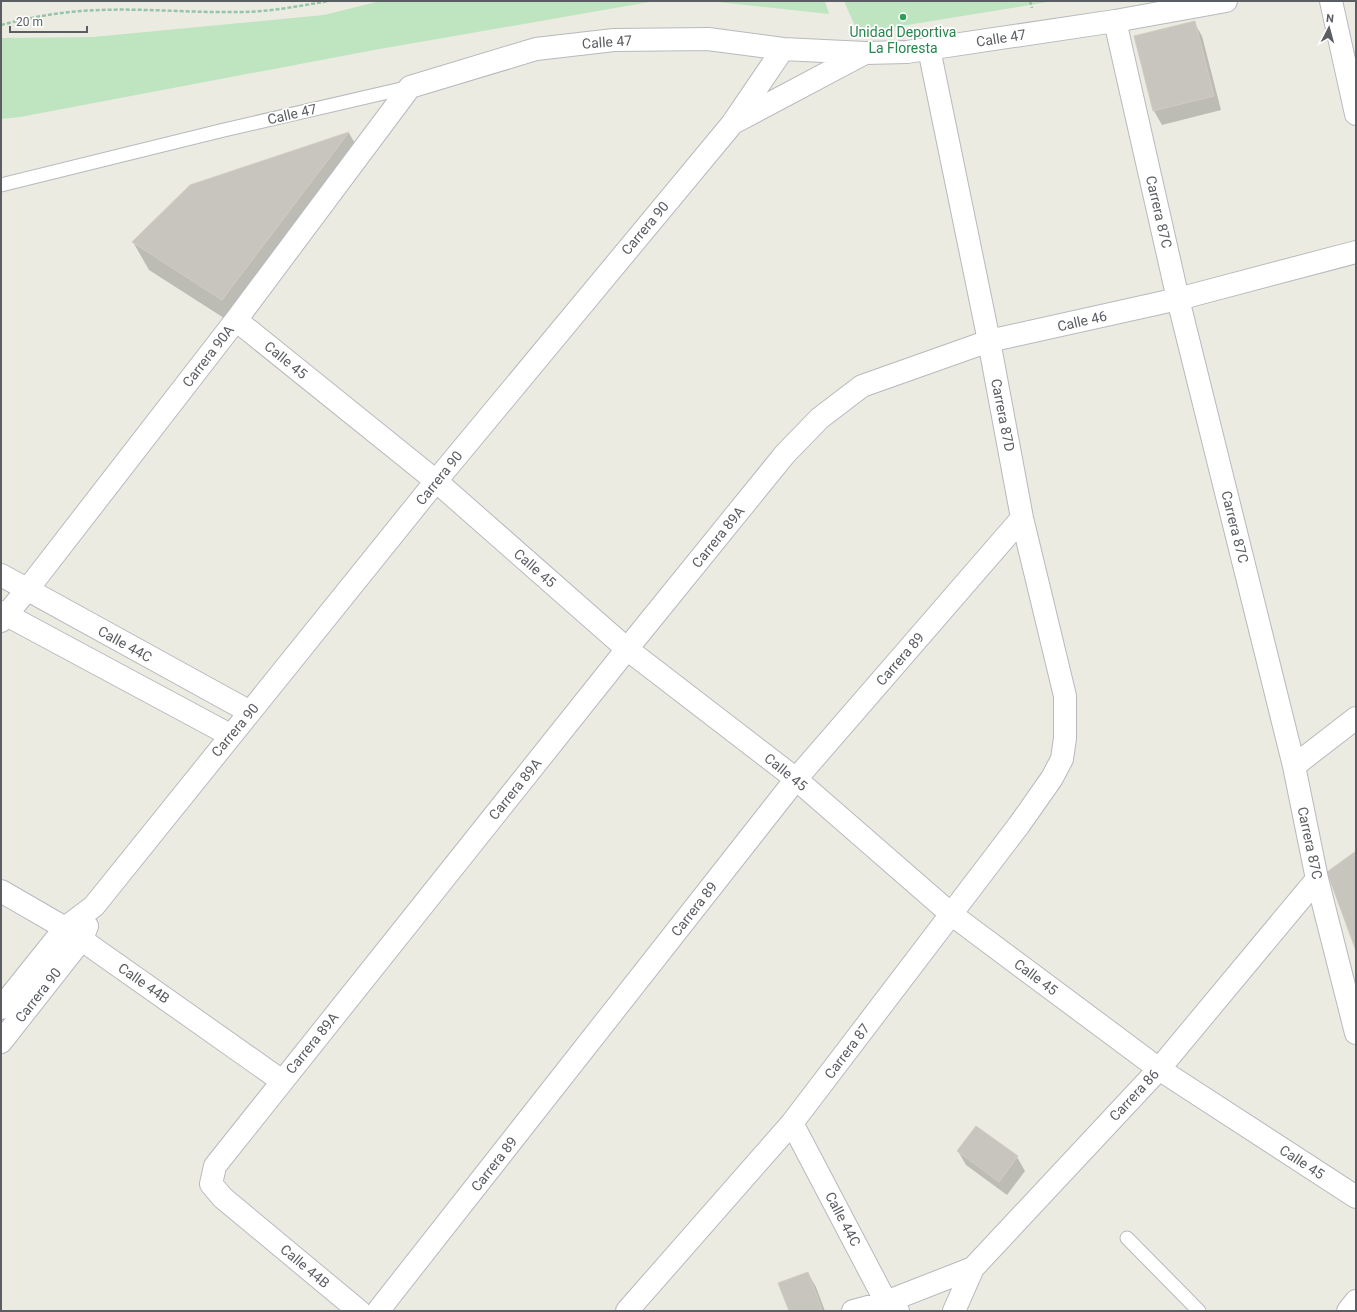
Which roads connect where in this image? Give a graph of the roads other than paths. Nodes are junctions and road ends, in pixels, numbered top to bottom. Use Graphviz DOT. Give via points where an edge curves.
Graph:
graph roads {
  1 [pos="1226,1"];
  2 [pos="1331,1"];
  3 [pos="1115,21"];
  4 [pos="783,49"];
  5 [pos="929,49"];
  6 [pos="865,54"];
  7 [pos="410,87"];
  8 [pos="1356,114"];
  9 [pos="732,124"];
  10 [pos="1,185"];
  11 [pos="1356,252"];
  12 [pos="1178,299"];
  13 [pos="236,320"];
  14 [pos="989,342"];
  15 [pos="820,418"];
  16 [pos="436,481"];
  17 [pos="1022,518"];
  18 [pos="1,575"];
  19 [pos="27,590"];
  20 [pos="3,616"];
  21 [pos="627,649"];
  22 [pos="250,712"];
  23 [pos="1356,718"];
  24 [pos="230,735"];
  25 [pos="1294,766"];
  26 [pos="1052,778"];
  27 [pos="796,779"];
  28 [pos="1317,879"];
  29 [pos="1,891"];
  30 [pos="951,914"];
  31 [pos="74,933"];
  32 [pos="1,1008"];
  33 [pos="1356,1033"];
  34 [pos="1,1042"];
  35 [pos="1159,1069"];
  36 [pos="282,1081"];
  37 [pos="792,1123"];
  38 [pos="215,1166"];
  39 [pos="1356,1197"];
  40 [pos="1127,1238"];
  41 [pos="973,1268"];
  42 [pos="1356,1301"];
  43 [pos="892,1306"];
  44 [pos="359,1311"];
  45 [pos="378,1311"];
  46 [pos="627,1311"];
  47 [pos="853,1311"];
  48 [pos="954,1311"];
  49 [pos="1199,1311"];
  50 [pos="1348,1311"];
  1 -- 3 [label="street, Calle 47"];
  2 -- 8 [label="street"];
  3 -- 5 [label="street, Calle 47"];
  3 -- 12 [label="street, Carrera 87C"];
  4 -- 6 [label="street, Calle 47"];
  4 -- 7 [label="street, Calle 47" via="708,39 614,40 536,49"];
  4 -- 9 [label="street, Carrera 90"];
  5 -- 6 [label="street, Calle 47"];
  5 -- 14 [label="street, Carrera 87D"];
  6 -- 9 [label="street"];
  7 -- 10 [label="lane, Calle 47"];
  7 -- 13 [label="street, Carrera 90A"];
  9 -- 16 [label="street, Carrera 90"];
  11 -- 12 [label="street, Calle 46"];
  12 -- 14 [label="street, Calle 46"];
  12 -- 25 [label="street, Carrera 87C"];
  13 -- 16 [label="street, Calle 45"];
  13 -- 19 [label="street, Carrera 90A"];
  14 -- 15 [label="street, Calle 46" via="862,386"];
  14 -- 17 [label="street, Carrera 87D"];
  15 -- 21 [label="street, Carrera 89A" via="785,454"];
  16 -- 21 [label="street, Calle 45"];
  16 -- 22 [label="street, Carrera 90"];
  17 -- 26 [label="street, Carrera 87D" via="1065,696 1066,738 1062,759"];
  17 -- 27 [label="street, Carrera 89"];
  18 -- 19 [label="street, Calle 44C"];
  19 -- 20 [label="street, Carrera 90A"];
  19 -- 22 [label="street, Calle 44C"];
  20 -- 24 [label="street"];
  21 -- 27 [label="street, Calle 45"];
  21 -- 36 [label="street, Carrera 89A"];
  22 -- 24 [label="street, Carrera 90"];
  23 -- 25 [label="street"];
  24 -- 31 [label="street, Carrera 90"];
  25 -- 28 [label="street, Carrera 87C"];
  26 -- 30 [label="street, Carrera 87"];
  27 -- 30 [label="street, Calle 45"];
  27 -- 45 [label="street, Carrera 89"];
  28 -- 33 [label="street, Carrera 87C"];
  28 -- 35 [label="street, Carrera 86"];
  29 -- 31 [label="street, Calle 44B"];
  30 -- 35 [label="street, Calle 45"];
  30 -- 37 [label="street, Carrera 87"];
  31 -- 32 [label="street, Carrera 90"];
  31 -- 34 [label="street, Carrera 90"];
  31 -- 36 [label="street, Calle 44B"];
  35 -- 39 [label="street, Calle 45"];
  35 -- 41 [label="street, Carrera 86"];
  36 -- 38 [label="street, Carrera 89A"];
  37 -- 43 [label="street, Calle 44C"];
  37 -- 46 [label="street, Carrera 87"];
  38 -- 44 [label="street, Calle 44B" via="212,1184 223,1198"];
  40 -- 49 [label="lane"];
  41 -- 43 [label="street"];
  41 -- 48 [label="street, Carrera 86"];
  42 -- 50 [label="street"];
  43 -- 47 [label="street"];
}
